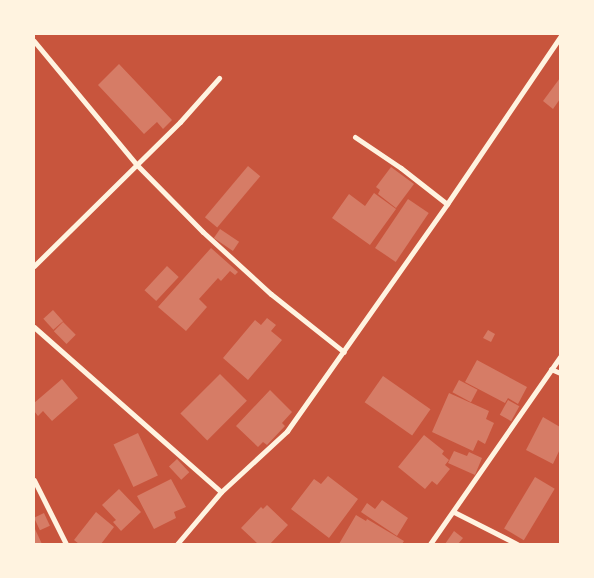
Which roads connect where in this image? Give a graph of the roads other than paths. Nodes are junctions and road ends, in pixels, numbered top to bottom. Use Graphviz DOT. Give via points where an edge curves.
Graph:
graph roads {
  1 [pos="560,37"];
  2 [pos="34,41"];
  3 [pos="219,78"];
  4 [pos="355,137"];
  5 [pos="136,164"];
  6 [pos="447,204"];
  7 [pos="34,266"];
  8 [pos="34,327"];
  9 [pos="344,352"];
  10 [pos="560,357"];
  11 [pos="551,369"];
  12 [pos="560,373"];
  13 [pos="34,480"];
  14 [pos="221,492"];
  15 [pos="454,512"];
  16 [pos="66,544"];
  17 [pos="177,544"];
  18 [pos="430,544"];
  19 [pos="517,544"];
  1 -- 6 [label="street"];
  2 -- 5 [label="street"];
  3 -- 5 [label="street"];
  4 -- 6 [label="street"];
  5 -- 7 [label="street"];
  5 -- 9 [label="street" via="203,232 271,294"];
  6 -- 9 [label="street"];
  8 -- 14 [label="street"];
  9 -- 14 [label="street" via="287,430"];
  10 -- 11 [label="street"];
  11 -- 12 [label="street"];
  11 -- 15 [label="street"];
  13 -- 16 [label="street"];
  14 -- 17 [label="street"];
  15 -- 18 [label="street"];
  15 -- 19 [label="street"];
}
